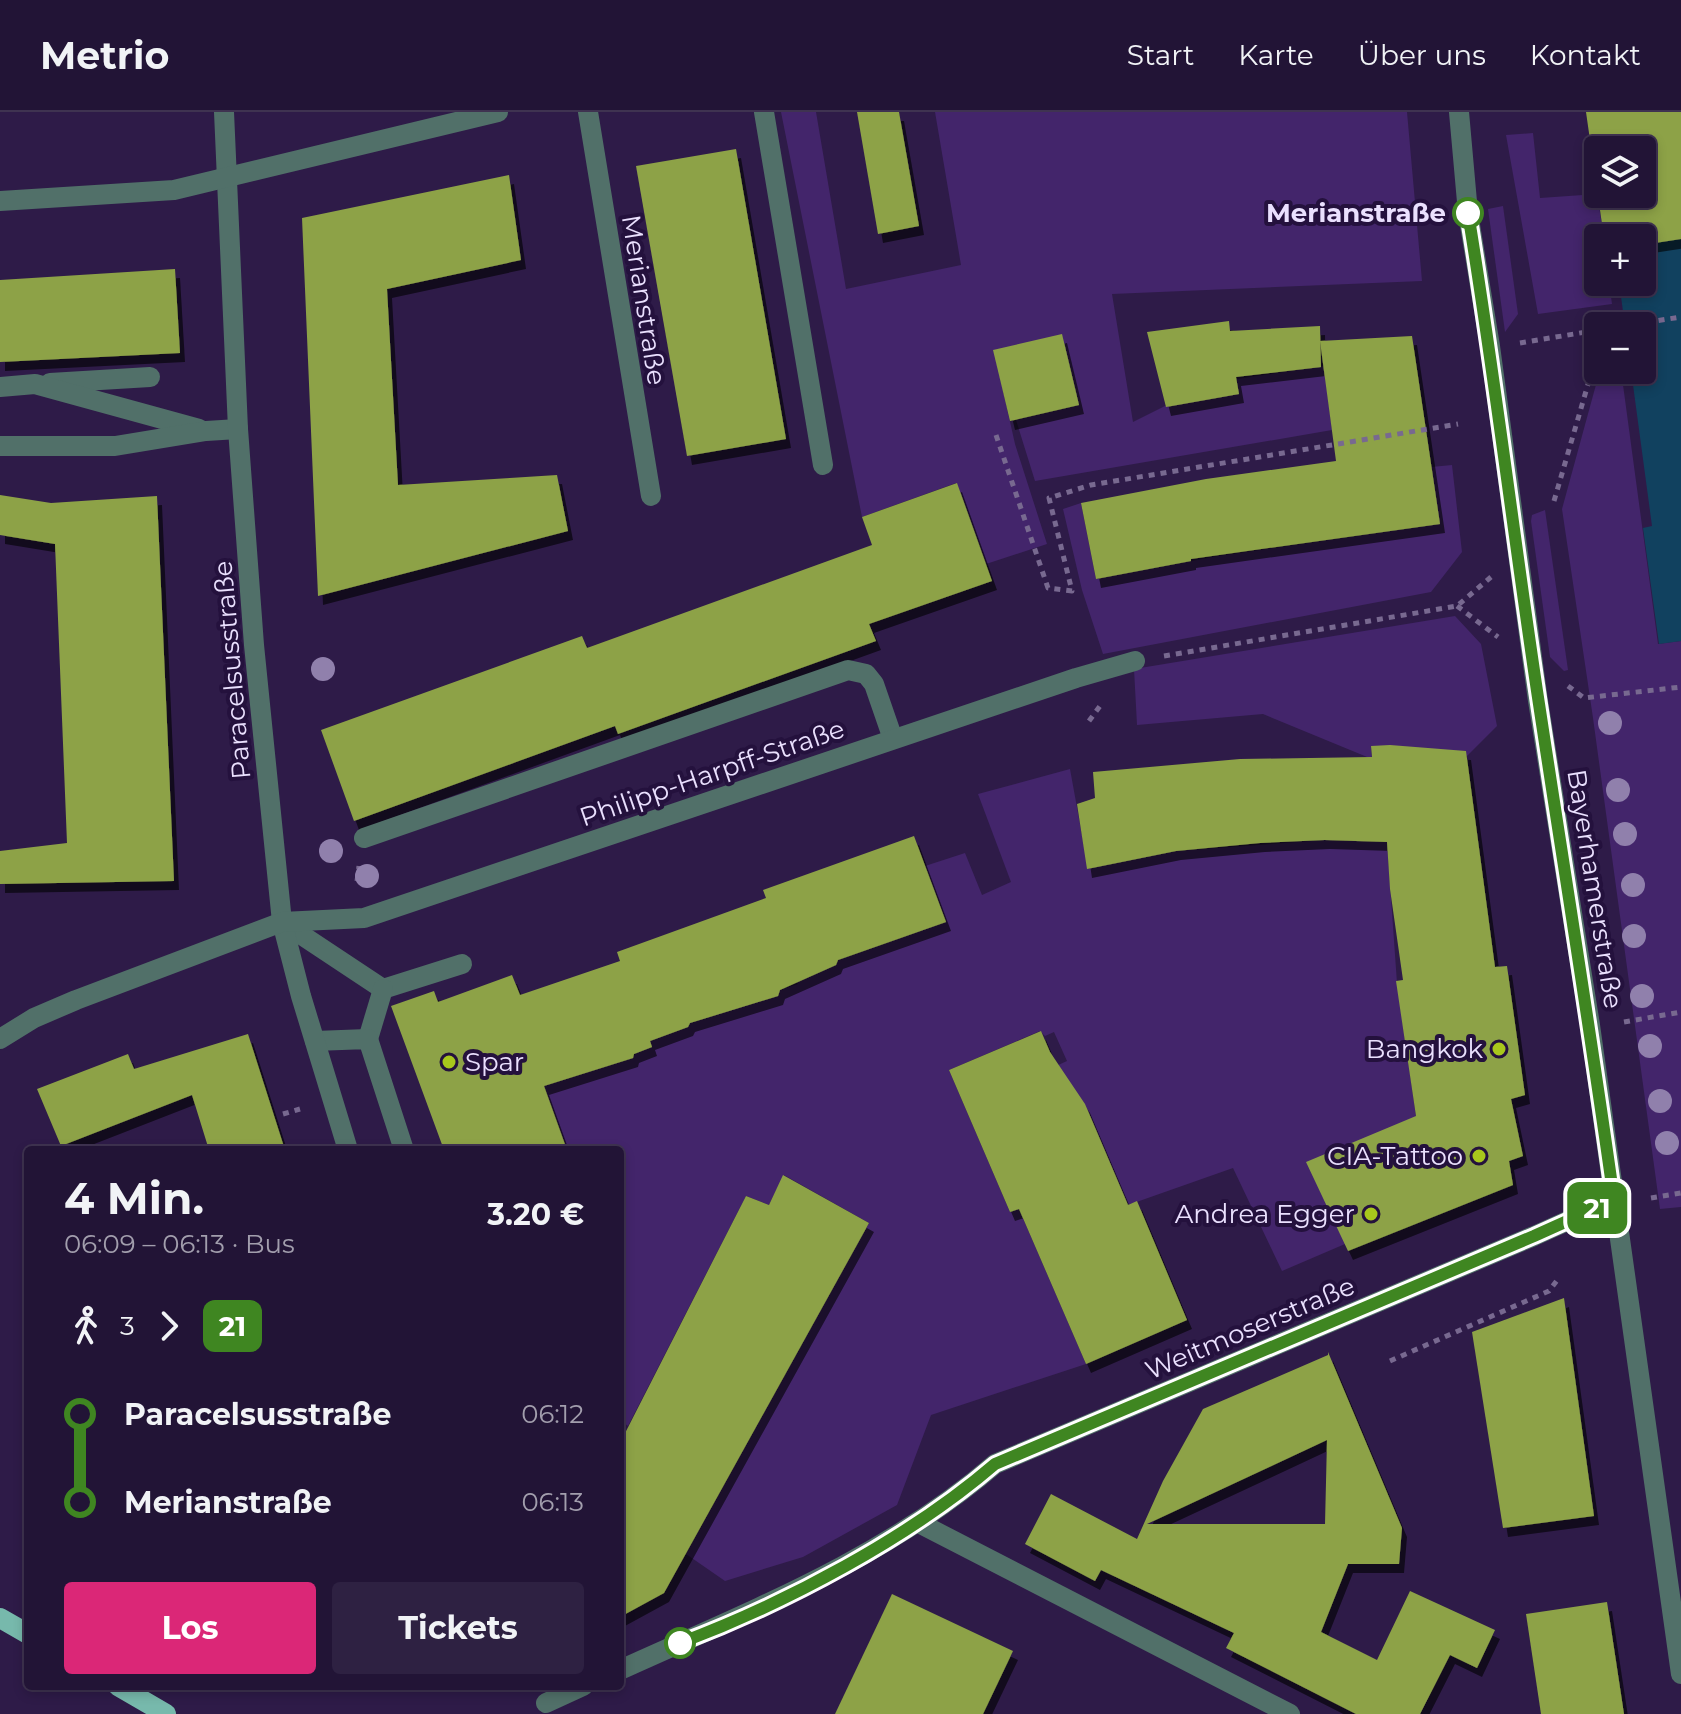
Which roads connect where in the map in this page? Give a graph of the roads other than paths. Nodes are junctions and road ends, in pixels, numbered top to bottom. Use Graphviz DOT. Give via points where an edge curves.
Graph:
graph roads {
  1 [pos="224,112"];
  2 [pos="498,112"];
  3 [pos="588,112"];
  4 [pos="764,112"];
  5 [pos="1459,112"];
  6 [pos="229,175"];
  7 [pos="0,201"];
  8 [pos="150,377"];
  9 [pos="35,384"];
  10 [pos="0,387"];
  11 [pos="238,429"];
  12 [pos="206,431"];
  13 [pos="0,446"];
  14 [pos="823,465"];
  15 [pos="651,496"];
  16 [pos="1135,661"];
  17 [pos="893,739"];
  18 [pos="364,838"];
  19 [pos="282,922"];
  20 [pos="462,964"];
  21 [pos="383,989"];
  22 [pos="0,1039"];
  23 [pos="368,1039"];
  24 [pos="315,1041"];
  25 [pos="347,1146"];
  26 [pos="403,1146"];
  27 [pos="1614,1200"];
  28 [pos="919,1523"];
  29 [pos="1674,1578"];
  30 [pos="0,1618"];
  31 [pos="24,1632"];
  32 [pos="624,1668"];
  33 [pos="1681,1674"];
  34 [pos="125,1690"];
  35 [pos="572,1690"];
  36 [pos="543,1701"];
  37 [pos="166,1714"];
  38 [pos="1290,1714"];
  1 -- 6 [label="street, Paracelsusstraße"];
  2 -- 6 [label="street"];
  3 -- 15 [label="street, Merianstraße"];
  4 -- 14 [label="street"];
  5 -- 27 [label="street, Bayerhamerstraße" via="1468,213"];
  6 -- 7 [label="street" via="174,190"];
  6 -- 11 [label="street, Paracelsusstraße"];
  8 -- 9 [label="street"];
  9 -- 10 [label="street"];
  9 -- 12 [label="street"];
  11 -- 12 [label="street"];
  11 -- 19 [label="street, Paracelsusstraße"];
  12 -- 13 [label="street" via="115,446"];
  16 -- 17 [label="street, Philipp-Harpff-Straße"];
  17 -- 18 [label="street" via="874,684 866,674 848,670"];
  17 -- 19 [label="street, Philipp-Harpff-Straße" via="364,918"];
  19 -- 21 [label="street"];
  19 -- 22 [label="street, Philipp-Harpff-Straße" via="76,1000"];
  19 -- 24 [label="street, Paracelsusstraße"];
  20 -- 21 [label="street"];
  21 -- 23 [label="street"];
  23 -- 24 [label="street"];
  23 -- 26 [label="street"];
  24 -- 25 [label="street, Paracelsusstraße"];
  27 -- 28 [label="street, Weitmoserstraße" via="995,1464"];
  27 -- 29 [label="street, Bayerhamerstraße"];
  28 -- 32 [label="street, Weitmoserstraße" via="813,1582"];
  28 -- 38 [label="street"];
  29 -- 33 [label="street, Bayerhamerstraße"];
  30 -- 31 [label="main road"];
  34 -- 37 [label="main road"];
  35 -- 36 [label="street"];
}
